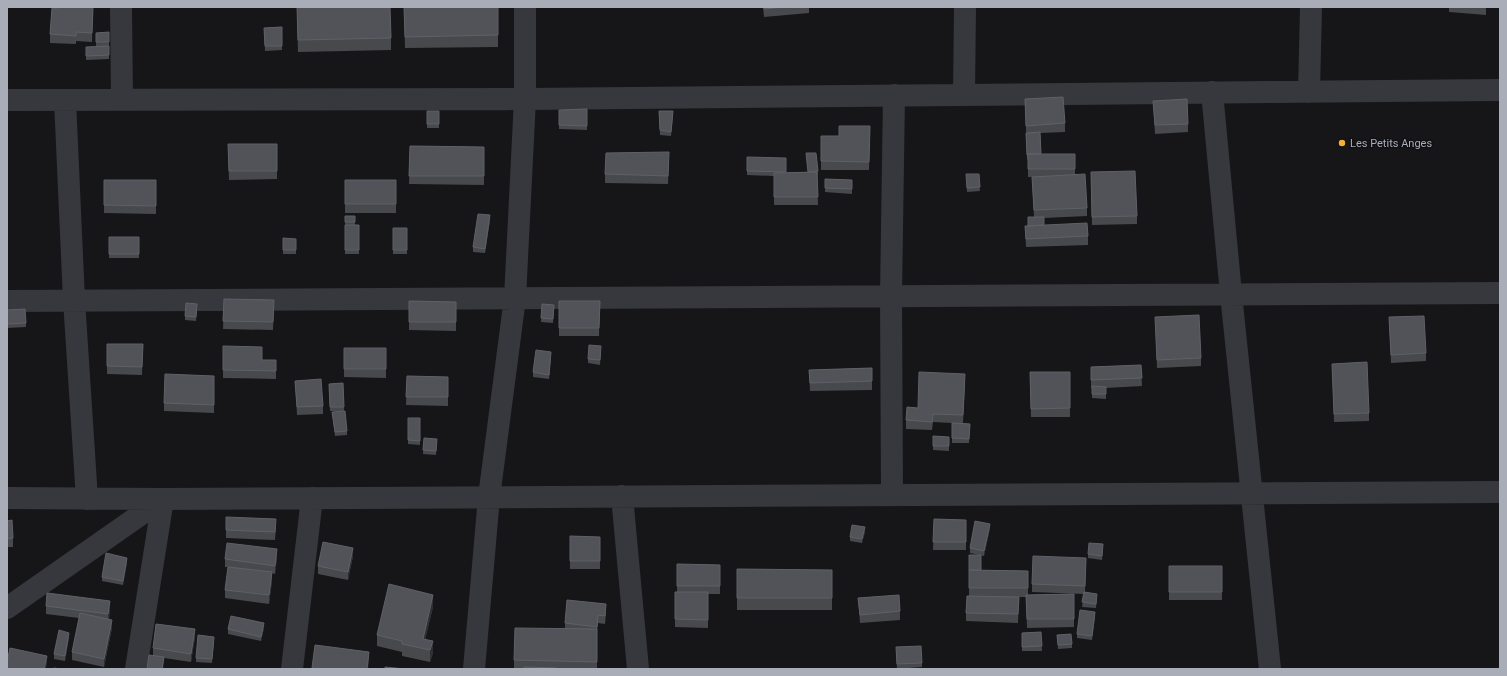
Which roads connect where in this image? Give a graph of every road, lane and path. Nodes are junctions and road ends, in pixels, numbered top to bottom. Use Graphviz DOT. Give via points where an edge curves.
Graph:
graph roads {
  1 [pos="121,7"];
  2 [pos="525,7"];
  3 [pos="965,7"];
  4 [pos="1311,7"];
  5 [pos="1500,90"];
  6 [pos="1212,92"];
  7 [pos="1309,92"];
  8 [pos="894,95"];
  9 [pos="964,95"];
  10 [pos="525,99"];
  11 [pos="7,100"];
  12 [pos="65,100"];
  13 [pos="122,100"];
  14 [pos="1500,293"];
  15 [pos="1231,294"];
  16 [pos="891,296"];
  17 [pos="515,298"];
  18 [pos="74,300"];
  19 [pos="7,301"];
  20 [pos="1500,492"];
  21 [pos="1252,493"];
  22 [pos="892,495"];
  23 [pos="622,496"];
  24 [pos="489,497"];
  25 [pos="7,498"];
  26 [pos="312,498"];
  27 [pos="87,499"];
  28 [pos="163,499"];
  29 [pos="7,608"];
  30 [pos="136,669"];
  31 [pos="292,669"];
  32 [pos="474,669"];
  33 [pos="638,669"];
  34 [pos="1270,669"];
  1 -- 13 [label="street"];
  2 -- 10 [label="street"];
  3 -- 9 [label="street"];
  4 -- 7 [label="street"];
  5 -- 7 [label="street"];
  6 -- 7 [label="street"];
  6 -- 9 [label="street"];
  6 -- 15 [label="street"];
  8 -- 9 [label="street"];
  8 -- 10 [label="street"];
  8 -- 16 [label="street"];
  10 -- 13 [label="street"];
  10 -- 17 [label="street"];
  11 -- 12 [label="street"];
  12 -- 13 [label="street"];
  12 -- 18 [label="street"];
  14 -- 15 [label="street"];
  15 -- 16 [label="street"];
  15 -- 21 [label="street"];
  16 -- 17 [label="street"];
  16 -- 22 [label="street"];
  17 -- 18 [label="street"];
  17 -- 24 [label="street"];
  18 -- 19 [label="street"];
  18 -- 27 [label="street"];
  20 -- 21 [label="street"];
  21 -- 22 [label="street"];
  21 -- 34 [label="street"];
  22 -- 23 [label="street"];
  23 -- 24 [label="street"];
  23 -- 33 [label="street"];
  24 -- 26 [label="street"];
  24 -- 32 [label="street"];
  25 -- 27 [label="street"];
  26 -- 28 [label="street"];
  26 -- 31 [label="street"];
  27 -- 28 [label="street"];
  28 -- 29 [label="street"];
  28 -- 30 [label="street"];
}
